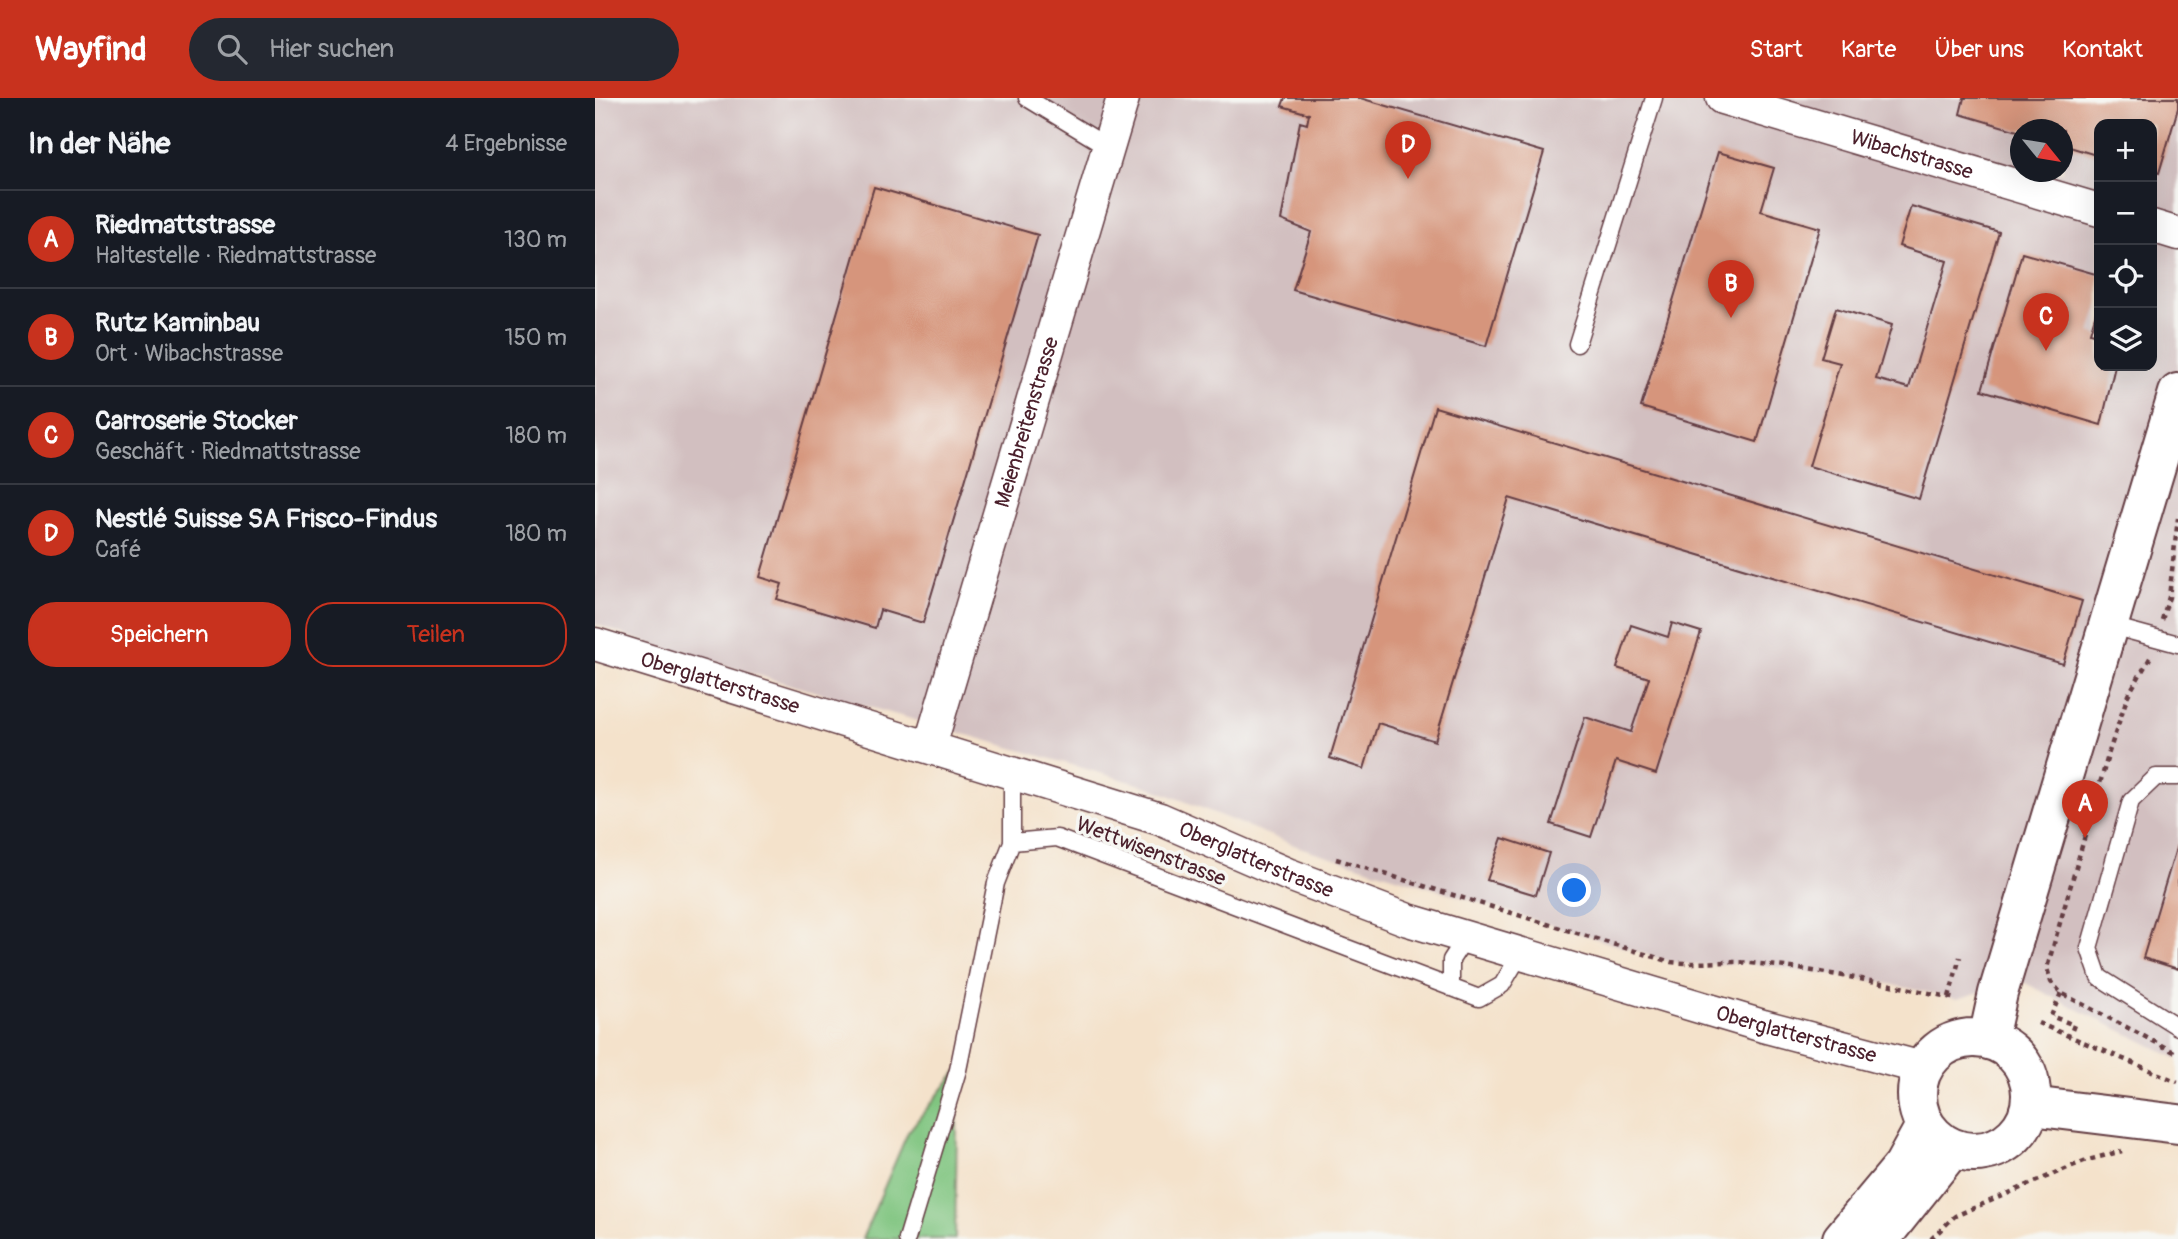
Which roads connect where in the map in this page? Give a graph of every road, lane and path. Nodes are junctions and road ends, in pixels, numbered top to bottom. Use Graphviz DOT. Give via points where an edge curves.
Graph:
graph roads {
  1 [pos="1027,98"];
  2 [pos="1123,98"];
  3 [pos="1654,98"];
  4 [pos="1722,98"];
  5 [pos="1108,147"];
  6 [pos="2094,210"];
  7 [pos="2157,228"];
  8 [pos="2178,234"];
  9 [pos="1577,344"];
  10 [pos="2178,393"];
  11 [pos="2108,625"];
  12 [pos="595,644"];
  13 [pos="2178,644"];
  14 [pos="930,746"];
  15 [pos="1012,774"];
  16 [pos="2178,777"];
  17 [pos="1012,842"];
  18 [pos="1325,855"];
  19 [pos="1466,937"];
  20 [pos="1521,953"];
  21 [pos="1960,957"];
  22 [pos="1451,988"];
  23 [pos="2061,993"];
  24 [pos="1949,997"];
  25 [pos="1957,999"];
  26 [pos="2038,1023"];
  27 [pos="2178,1027"];
  28 [pos="2070,1035"];
  29 [pos="1987,1039"];
  30 [pos="1922,1068"];
  31 [pos="2178,1082"];
  32 [pos="2031,1106"];
  33 [pos="2178,1124"];
  34 [pos="1938,1137"];
  35 [pos="2129,1149"];
  36 [pos="907,1239"];
  37 [pos="1842,1239"];
  38 [pos="1880,1239"];
  39 [pos="1931,1239"];
  1 -- 5 [label="lane"];
  2 -- 5 [label="street, Meienbreitenstrasse"];
  3 -- 9 [label="lane"];
  4 -- 6 [label="street, Wibachstrasse"];
  5 -- 14 [label="street, Meienbreitenstrasse"];
  7 -- 8 [label="street"];
  10 -- 11 [label="main road"];
  11 -- 13 [label="lane"];
  11 -- 29 [label="main road"];
  12 -- 14 [label="street, Oberglatterstrasse"];
  14 -- 15 [label="street, Oberglatterstrasse"];
  15 -- 17 [label="lane"];
  15 -- 19 [label="street, Oberglatterstrasse" via="1160,819 1286,874"];
  16 -- 27 [label="lane" via="2156,777 2131,801 2089,948 2099,977"];
  17 -- 22 [label="lane, Wettwisenstrasse" via="1057,838"];
  17 -- 36 [label="lane" via="996,883 958,1070"];
  18 -- 24 [label="path" via="1671,962 1749,963"];
  19 -- 20 [label="street, Oberglatterstrasse"];
  19 -- 22 [label="lane" via="1451,960"];
  20 -- 22 [label="lane, Wettwisenstrasse" via="1502,985 1479,998"];
  20 -- 30 [label="street, Oberglatterstrasse"];
  21 -- 24 [label="path"];
  23 -- 28 [label="path" via="2052,1016 2074,1025"];
  24 -- 25 [label="path"];
  26 -- 28 [label="path"];
  28 -- 31 [label="path"];
  29 -- 30 [label="main road" via="1957,1040 1943,1046"];
  29 -- 32 [label="main road" via="2004,1046 2027,1071"];
  30 -- 34 [label="main road" via="1916,1098"];
  32 -- 33 [label="main road"];
  32 -- 34 [label="main road" via="2015,1136 1985,1152 1968,1153"];
  34 -- 37 [label="main road" via="1903,1166"];
  34 -- 38 [label="main road"];
  35 -- 39 [label="path" via="2084,1161 1955,1216"];
}
